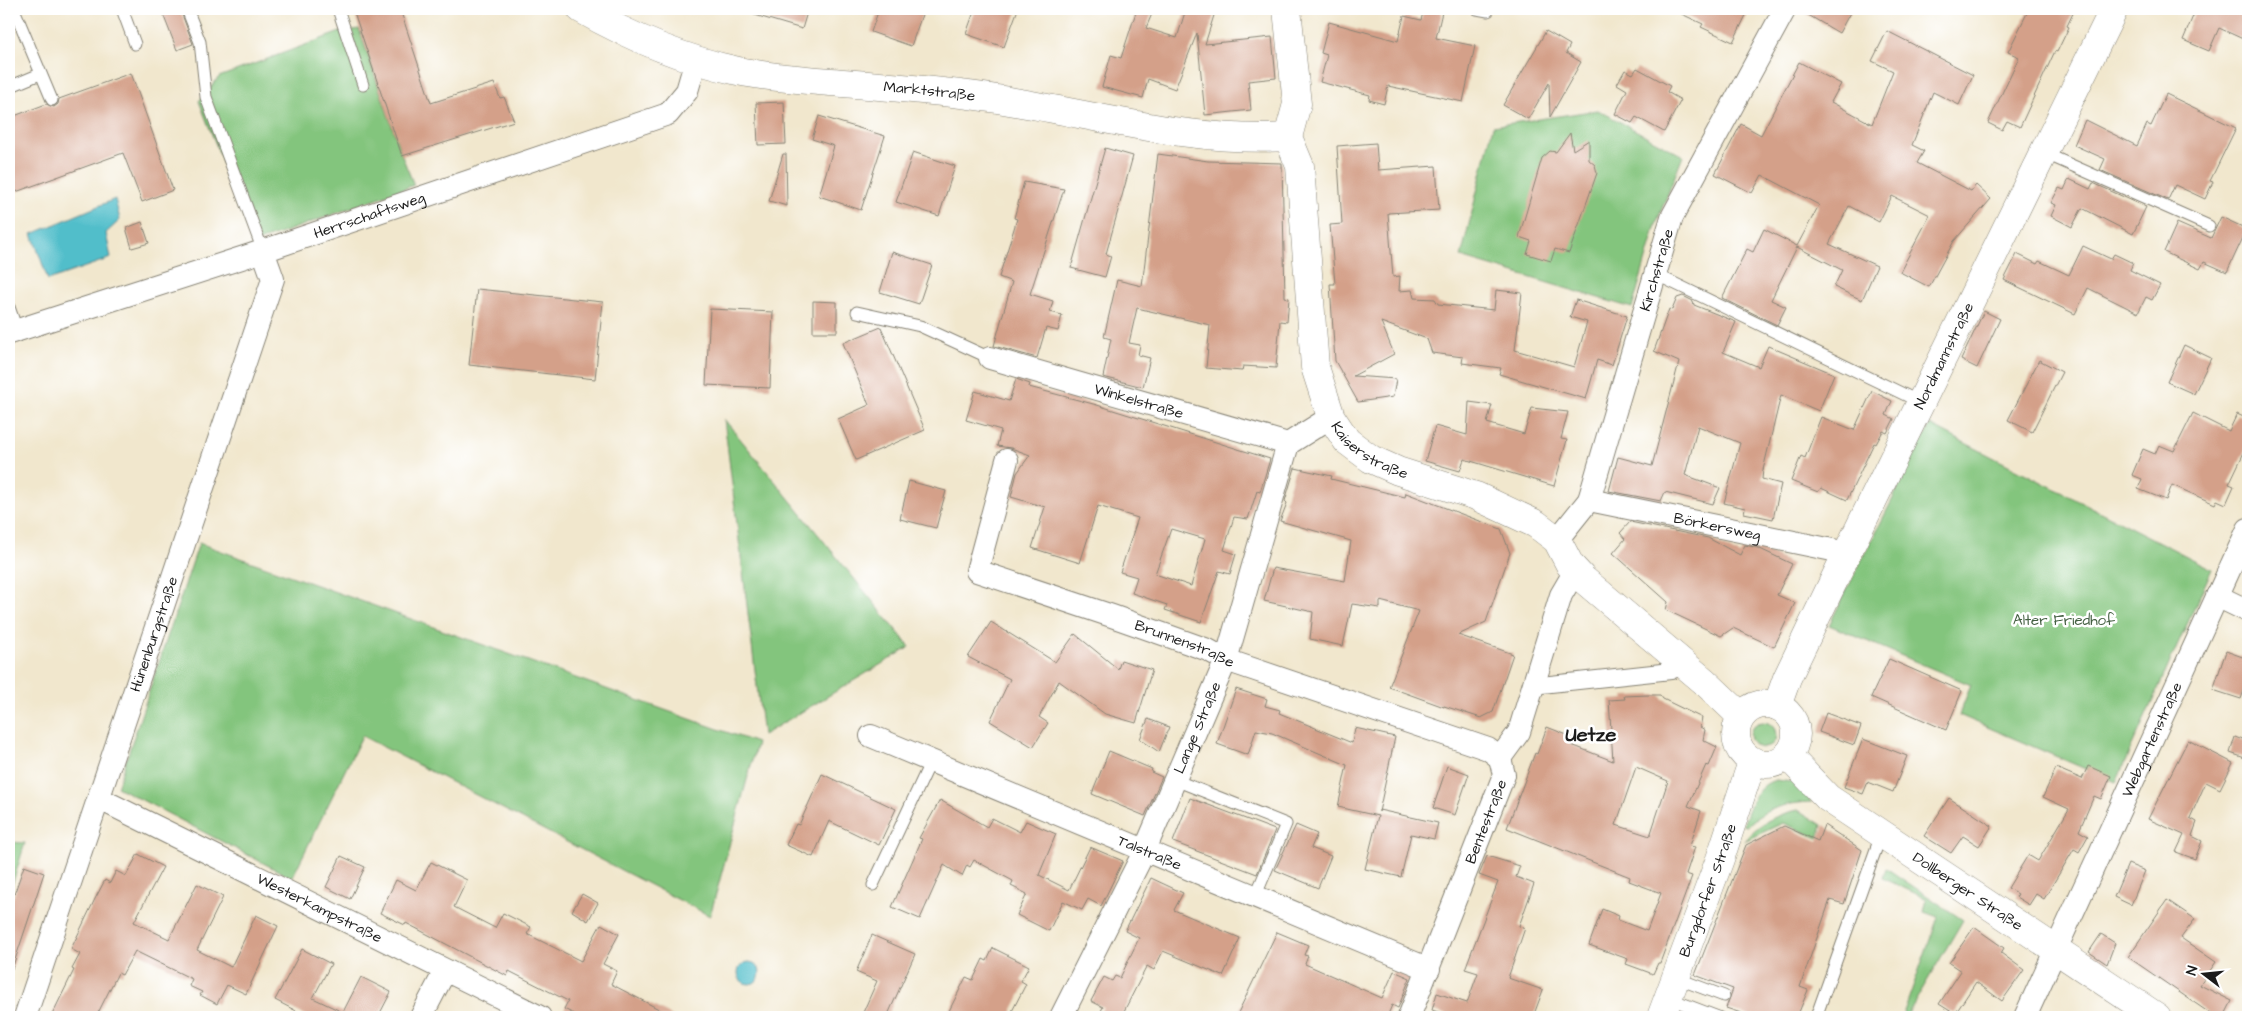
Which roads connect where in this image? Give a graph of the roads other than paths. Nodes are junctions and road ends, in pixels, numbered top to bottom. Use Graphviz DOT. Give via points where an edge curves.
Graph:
graph roads {
  1 [pos="14,9"];
  2 [pos="122,9"];
  3 [pos="187,9"];
  4 [pos="338,9"];
  5 [pos="1287,9"];
  6 [pos="1785,9"];
  7 [pos="2114,9"];
  8 [pos="586,10"];
  9 [pos="135,44"];
  10 [pos="696,60"];
  11 [pos="40,74"];
  12 [pos="363,85"];
  13 [pos="9,87"];
  14 [pos="52,100"];
  15 [pos="1288,138"];
  16 [pos="2044,154"];
  17 [pos="2209,226"];
  18 [pos="263,251"];
  19 [pos="1656,274"];
  20 [pos="9,308"];
  21 [pos="857,312"];
  22 [pos="13,331"];
  23 [pos="990,358"];
  24 [pos="1922,403"];
  25 [pos="1331,417"];
  26 [pos="1288,444"];
  27 [pos="1007,460"];
  28 [pos="1588,500"];
  29 [pos="2248,529"];
  30 [pos="1557,540"];
  31 [pos="1847,553"];
  32 [pos="1575,571"];
  33 [pos="2217,596"];
  34 [pos="2248,611"];
  35 [pos="1226,660"];
  36 [pos="1684,665"];
  37 [pos="1532,686"];
  38 [pos="1777,706"];
  39 [pos="1741,716"];
  40 [pos="871,736"];
  41 [pos="1788,756"];
  42 [pos="1500,758"];
  43 [pos="931,762"];
  44 [pos="1752,762"];
  45 [pos="1174,780"];
  46 [pos="100,799"];
  47 [pos="1882,835"];
  48 [pos="1144,852"];
  49 [pos="873,885"];
  50 [pos="1254,897"];
  51 [pos="2056,950"];
  52 [pos="1429,970"];
  53 [pos="445,971"];
  54 [pos="1724,996"];
  55 [pos="1668,998"];
  56 [pos="25,1017"];
  57 [pos="421,1017"];
  58 [pos="540,1017"];
  59 [pos="1061,1017"];
  60 [pos="1409,1017"];
  61 [pos="1718,1017"];
  62 [pos="1816,1017"];
  63 [pos="2025,1017"];
  64 [pos="2158,1017"];
  1 -- 11 [label="lane"];
  2 -- 9 [label="lane"];
  3 -- 18 [label="lane" via="200,42 206,96"];
  4 -- 12 [label="lane"];
  5 -- 15 [label="street" via="1297,104"];
  6 -- 19 [label="street, Kirchstraße" via="1672,217"];
  7 -- 16 [label="street, Nordmannstraße"];
  8 -- 10 [label="street, Marktstraße" via="644,42"];
  10 -- 15 [label="street, Marktstraße" via="773,76 996,98 1173,132 1256,139"];
  10 -- 18 [label="street, Herrschaftsweg" via="687,91 668,114"];
  11 -- 13 [label="lane"];
  11 -- 14 [label="lane"];
  15 -- 25 [label="street, Kaiserstraße" via="1300,166 1315,367"];
  16 -- 17 [label="lane"];
  16 -- 24 [label="street, Nordmannstraße"];
  18 -- 22 [label="street, Herrschaftsweg"];
  18 -- 46 [label="street, Hünenburgstraße" via="273,279"];
  19 -- 24 [label="lane"];
  19 -- 28 [label="street, Kirchstraße"];
  20 -- 22 [label="lane"];
  21 -- 23 [label="lane" via="920,326"];
  23 -- 26 [label="street, Winkelstraße"];
  24 -- 31 [label="street, Nordmannstraße"];
  25 -- 26 [label="street"];
  25 -- 30 [label="street, Kaiserstraße" via="1347,441 1371,459 1476,496 1536,524"];
  26 -- 35 [label="street, Lange Straße"];
  27 -- 35 [label="street, Brunnenstraße" via="977,571 1165,634"];
  28 -- 30 [label="street, Kirchstraße"];
  28 -- 31 [label="street, Börkersweg"];
  29 -- 33 [label="street, Webgartenstraße"];
  30 -- 32 [label="street, Kaiserstraße"];
  31 -- 38 [label="street, Nordmannstraße" via="1787,678"];
  32 -- 36 [label="street, Kaiserstraße"];
  32 -- 37 [label="street, Bentestraße" via="1560,595"];
  33 -- 34 [label="street"];
  33 -- 51 [label="street, Webgartenstraße"];
  35 -- 42 [label="street, Brunnenstraße" via="1488,749"];
  35 -- 45 [label="street, Lange Straße"];
  36 -- 37 [label="street" via="1671,671"];
  36 -- 39 [label="street, Kaiserstraße"];
  37 -- 42 [label="street, Bentestraße" via="1519,732"];
  38 -- 39 [label="street" via="1758,705"];
  38 -- 41 [label="street" via="1786,711 1796,728 1796,738"];
  39 -- 44 [label="street" via="1735,732 1736,742"];
  40 -- 43 [label="street, Talstraße"];
  41 -- 44 [label="street" via="1771,765"];
  41 -- 47 [label="street, Dollberger Straße" via="1828,798"];
  42 -- 52 [label="street, Bentestraße" via="1504,775"];
  43 -- 48 [label="street, Talstraße"];
  43 -- 49 [label="lane"];
  44 -- 55 [label="street, Burgdorfer Straße"];
  45 -- 48 [label="street, Lange Straße"];
  45 -- 50 [label="lane" via="1286,824"];
  46 -- 53 [label="street, Westerkampstraße"];
  46 -- 56 [label="street, Hünenburgstraße"];
  47 -- 51 [label="street, Dollberger Straße"];
  47 -- 62 [label="lane"];
  48 -- 50 [label="street, Talstraße"];
  48 -- 59 [label="street, Lange Straße"];
  50 -- 52 [label="street, Talstraße"];
  51 -- 63 [label="street, Webgartenstraße"];
  51 -- 64 [label="street, Dollberger Straße"];
  52 -- 60 [label="street, Bentestraße"];
  53 -- 57 [label="street"];
  53 -- 58 [label="street, Westerkampstraße"];
  54 -- 55 [label="lane"];
  55 -- 61 [label="lane"];
}
